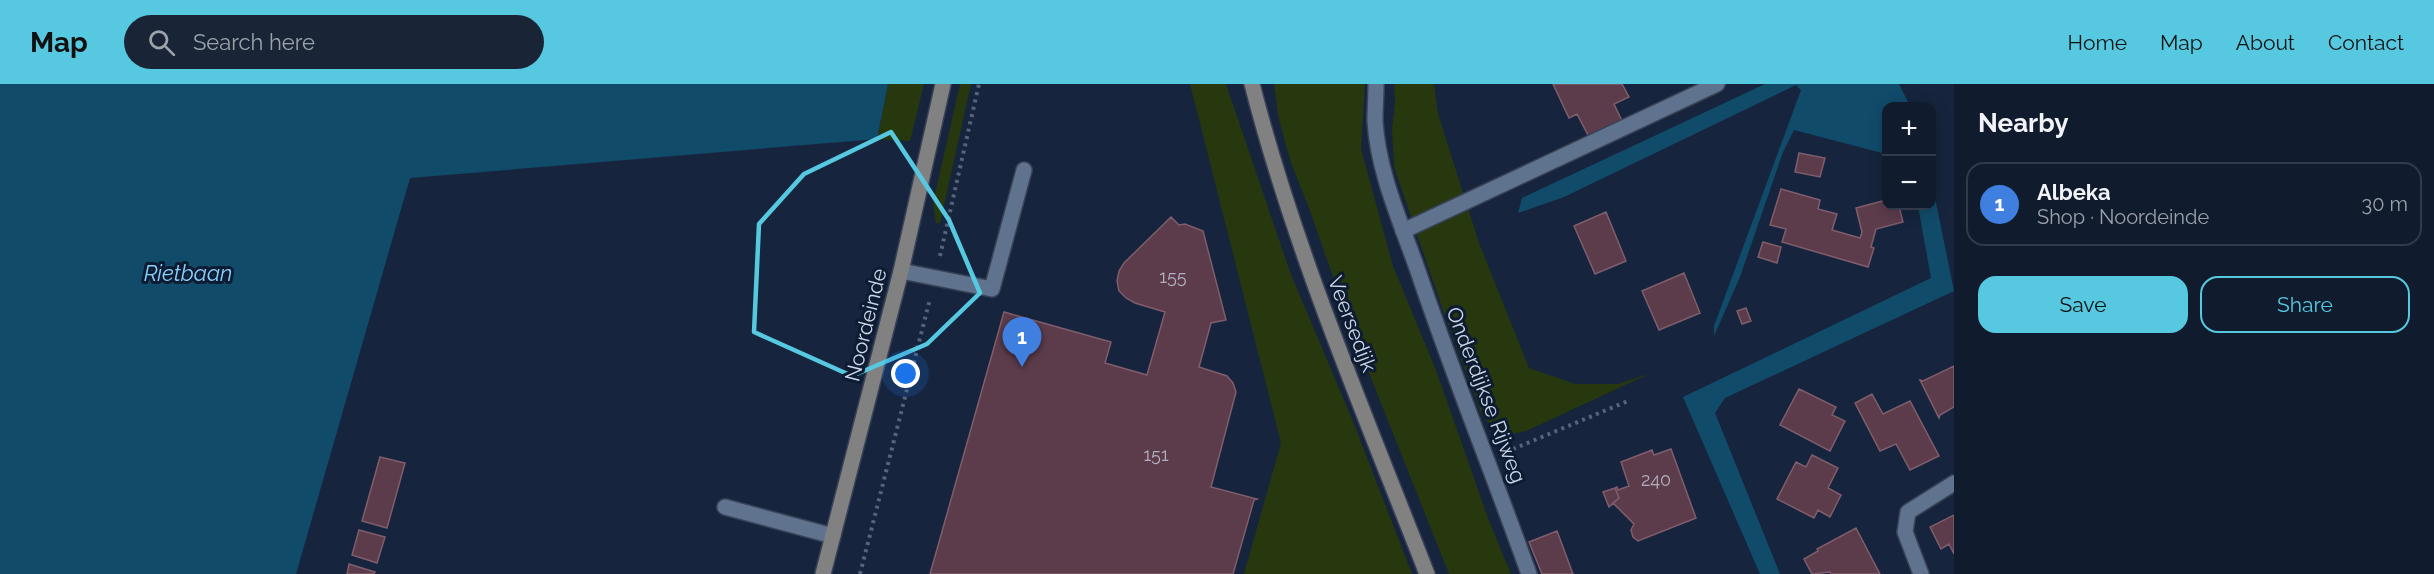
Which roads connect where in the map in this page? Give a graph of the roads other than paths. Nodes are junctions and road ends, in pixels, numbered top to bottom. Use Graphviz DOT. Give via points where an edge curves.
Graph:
graph roads {
  1 [pos="943,84"];
  2 [pos="1251,84"];
  3 [pos="1376,84"];
  4 [pos="1717,84"];
  5 [pos="1024,170"];
  6 [pos="1403,231"];
  7 [pos="901,271"];
  8 [pos="1954,483"];
  9 [pos="725,507"];
  10 [pos="833,536"];
  11 [pos="823,574"];
  12 [pos="1427,574"];
  13 [pos="1529,574"];
  14 [pos="1921,574"];
  1 -- 7 [label="street, Noordeinde"];
  2 -- 12 [label="street, Veersedijk" via="1267,146 1314,283"];
  3 -- 6 [label="street, Onderdijkse Rijweg" via="1375,122 1383,166"];
  4 -- 6 [label="street"];
  5 -- 7 [label="street" via="992,289"];
  6 -- 13 [label="street, Onderdijkse Rijweg"];
  7 -- 10 [label="street, Noordeinde"];
  8 -- 14 [label="street" via="1908,512 1905,532"];
  9 -- 10 [label="street"];
  10 -- 11 [label="street, Noordeinde"];
}
